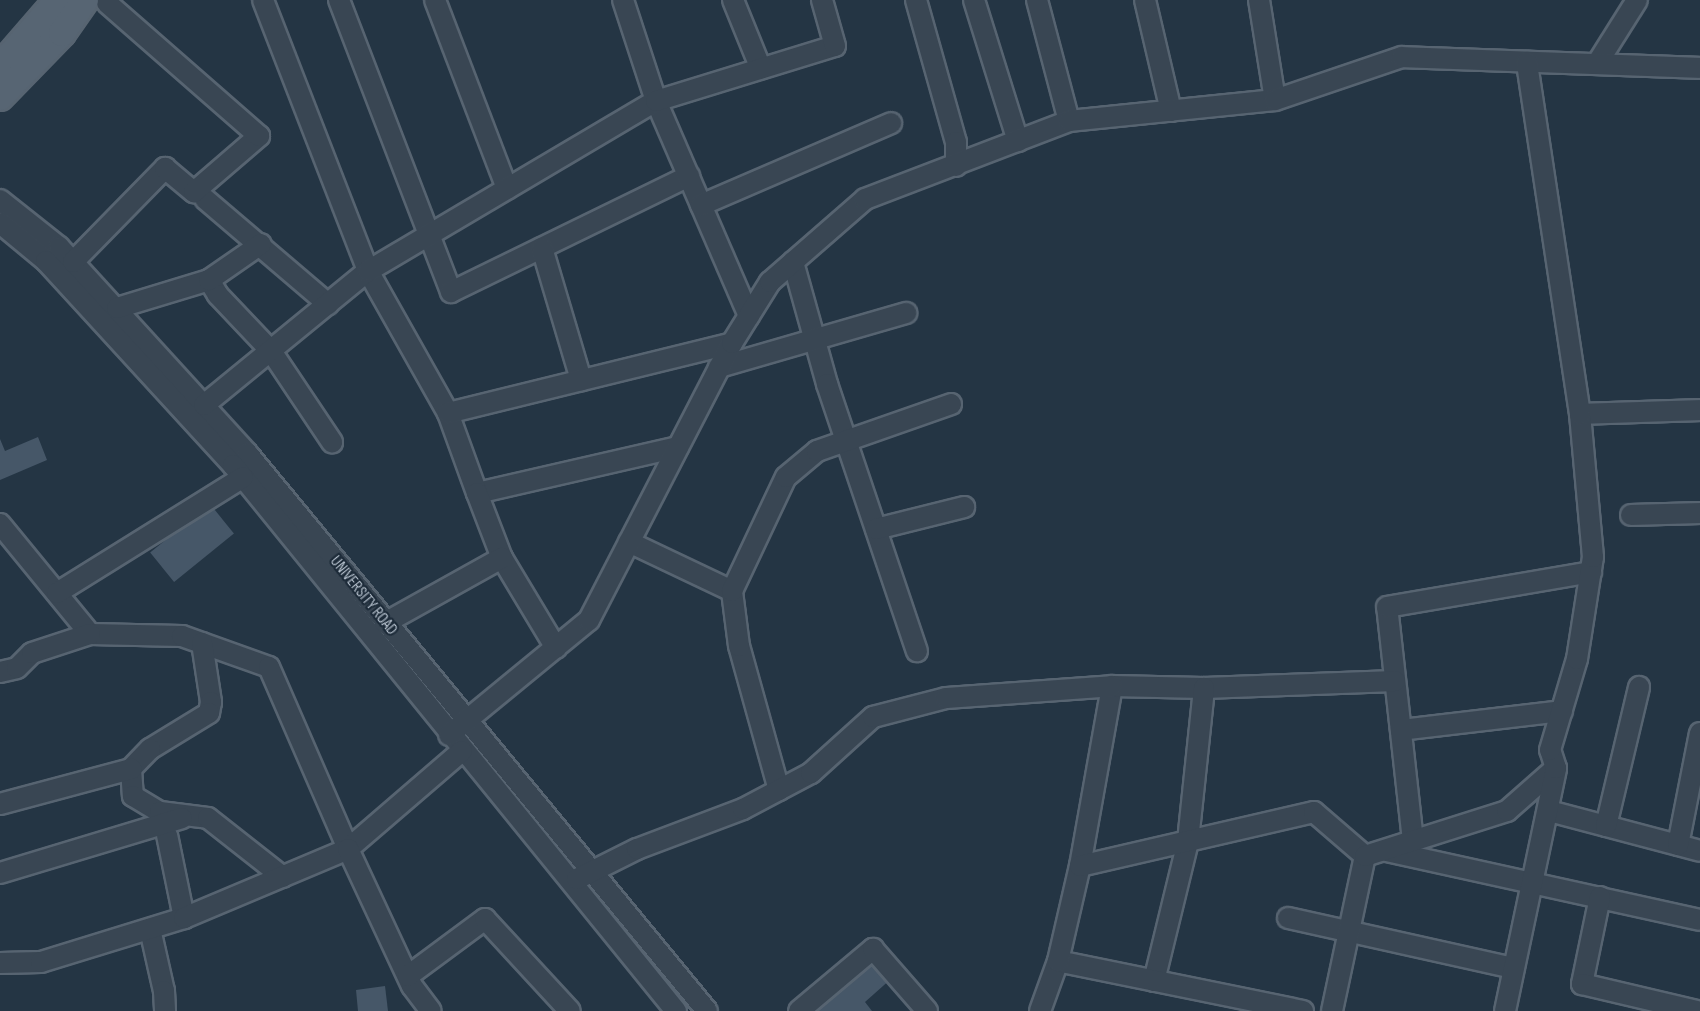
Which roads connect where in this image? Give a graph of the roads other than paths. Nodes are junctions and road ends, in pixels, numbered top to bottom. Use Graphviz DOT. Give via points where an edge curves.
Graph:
graph roads {
  1 [pos="58,0"];
  2 [pos="263,0"];
  3 [pos="339,0"];
  4 [pos="435,0"];
  5 [pos="623,0"];
  6 [pos="733,0"];
  7 [pos="822,0"];
  8 [pos="916,0"];
  9 [pos="974,0"];
  10 [pos="1037,0"];
  11 [pos="1145,0"];
  12 [pos="1259,0"];
  13 [pos="1637,0"];
  14 [pos="102,1"];
  15 [pos="1527,62"];
  16 [pos="1598,62"];
  17 [pos="0,67"];
  18 [pos="1700,68"];
  19 [pos="761,69"];
  20 [pos="0,97"];
  21 [pos="1275,100"];
  22 [pos="656,101"];
  23 [pos="1171,111"];
  24 [pos="1070,121"];
  25 [pos="891,123"];
  26 [pos="1018,141"];
  27 [pos="956,166"];
  28 [pos="689,176"];
  29 [pos="507,189"];
  30 [pos="205,199"];
  31 [pos="0,200"];
  32 [pos="701,205"];
  33 [pos="0,223"];
  34 [pos="427,236"];
  35 [pos="261,244"];
  36 [pos="542,248"];
  37 [pos="73,262"];
  38 [pos="793,262"];
  39 [pos="368,271"];
  40 [pos="209,280"];
  41 [pos="328,304"];
  42 [pos="117,308"];
  43 [pos="906,314"];
  44 [pos="749,316"];
  45 [pos="732,342"];
  46 [pos="815,342"];
  47 [pos="271,351"];
  48 [pos="719,367"];
  49 [pos="580,380"];
  50 [pos="951,404"];
  51 [pos="204,405"];
  52 [pos="1700,410"];
  53 [pos="448,413"];
  54 [pos="1580,414"];
  55 [pos="845,439"];
  56 [pos="332,442"];
  57 [pos="678,447"];
  58 [pos="243,477"];
  59 [pos="477,493"];
  60 [pos="964,507"];
  61 [pos="1700,513"];
  62 [pos="1631,515"];
  63 [pos="0,524"];
  64 [pos="876,529"];
  65 [pos="629,542"];
  66 [pos="502,558"];
  67 [pos="1591,572"];
  68 [pos="732,591"];
  69 [pos="57,593"];
  70 [pos="385,623"];
  71 [pos="90,633"];
  72 [pos="202,643"];
  73 [pos="556,648"];
  74 [pos="917,651"];
  75 [pos="0,672"];
  76 [pos="1395,681"];
  77 [pos="1112,686"];
  78 [pos="1639,687"];
  79 [pos="1204,688"];
  80 [pos="1562,711"];
  81 [pos="466,719"];
  82 [pos="1401,730"];
  83 [pos="1700,734"];
  84 [pos="449,735"];
  85 [pos="462,751"];
  86 [pos="1556,768"];
  87 [pos="131,769"];
  88 [pos="779,790"];
  89 [pos="0,804"];
  90 [pos="1549,811"];
  91 [pos="184,817"];
  92 [pos="1606,826"];
  93 [pos="167,835"];
  94 [pos="1188,841"];
  95 [pos="1413,841"];
  96 [pos="1678,845"];
  97 [pos="348,849"];
  98 [pos="1384,850"];
  99 [pos="1700,851"];
  100 [pos="1365,856"];
  101 [pos="1080,866"];
  102 [pos="588,872"];
  103 [pos="0,873"];
  104 [pos="283,877"];
  105 [pos="1535,882"];
  106 [pos="571,883"];
  107 [pos="1600,897"];
  108 [pos="184,918"];
  109 [pos="1288,918"];
  110 [pos="1700,920"];
  111 [pos="150,929"];
  112 [pos="1349,930"];
  113 [pos="1058,961"];
  114 [pos="0,963"];
  115 [pos="1514,968"];
  116 [pos="408,976"];
  117 [pos="1154,981"];
  118 [pos="165,1011"];
  119 [pos="431,1011"];
  120 [pos="570,1011"];
  121 [pos="676,1011"];
  122 [pos="707,1011"];
  123 [pos="799,1011"];
  124 [pos="927,1011"];
  125 [pos="1040,1011"];
  126 [pos="1303,1011"];
  127 [pos="1332,1011"];
  128 [pos="1505,1011"];
  129 [pos="1697,1011"];
  1 -- 17 [label="main road"];
  2 -- 39 [label="street"];
  3 -- 34 [label="street"];
  4 -- 29 [label="street"];
  5 -- 22 [label="street"];
  6 -- 19 [label="street"];
  7 -- 19 [label="street" via="835,46"];
  8 -- 27 [label="street" via="956,142"];
  9 -- 26 [label="street"];
  10 -- 24 [label="street"];
  11 -- 23 [label="street"];
  12 -- 21 [label="street"];
  13 -- 16 [label="street"];
  14 -- 20 [label="main road" via="62,33"];
  14 -- 37 [label="street" via="259,136 194,192 165,168"];
  15 -- 16 [label="street"];
  15 -- 21 [label="street" via="1402,57"];
  15 -- 54 [label="street"];
  16 -- 18 [label="street"];
  19 -- 22 [label="street"];
  21 -- 23 [label="street"];
  22 -- 28 [label="street"];
  22 -- 29 [label="street"];
  23 -- 24 [label="street"];
  24 -- 26 [label="street"];
  25 -- 32 [label="street"];
  26 -- 27 [label="street"];
  27 -- 38 [label="street" via="866,199"];
  28 -- 32 [label="street"];
  28 -- 36 [label="street"];
  29 -- 34 [label="street"];
  30 -- 35 [label="street"];
  31 -- 37 [label="street, UNIVERSITY ROAD"];
  32 -- 44 [label="street"];
  33 -- 58 [label="street, UNIVERSITY ROAD" via="46,261"];
  34 -- 36 [label="street" via="451,292"];
  34 -- 39 [label="street"];
  35 -- 40 [label="street"];
  35 -- 41 [label="street"];
  36 -- 49 [label="street"];
  37 -- 42 [label="street, UNIVERSITY ROAD"];
  38 -- 44 [label="street" via="770,282"];
  38 -- 46 [label="street"];
  39 -- 41 [label="street"];
  39 -- 53 [label="street"];
  40 -- 42 [label="street"];
  40 -- 47 [label="street" via="218,295"];
  41 -- 47 [label="street"];
  42 -- 51 [label="street, UNIVERSITY ROAD"];
  43 -- 46 [label="street"];
  44 -- 45 [label="street"];
  45 -- 48 [label="street"];
  45 -- 49 [label="street"];
  46 -- 48 [label="street"];
  46 -- 55 [label="street"];
  47 -- 51 [label="street"];
  47 -- 56 [label="street"];
  48 -- 57 [label="street"];
  49 -- 53 [label="street"];
  50 -- 55 [label="street"];
  51 -- 70 [label="street, UNIVERSITY ROAD"];
  52 -- 54 [label="street"];
  53 -- 59 [label="street"];
  54 -- 67 [label="street" via="1593,556"];
  55 -- 64 [label="street"];
  55 -- 68 [label="street" via="817,451 786,477"];
  57 -- 59 [label="street"];
  57 -- 65 [label="street"];
  58 -- 69 [label="street"];
  58 -- 84 [label="street, UNIVERSITY ROAD"];
  59 -- 66 [label="street"];
  60 -- 64 [label="street"];
  61 -- 62 [label="street"];
  63 -- 69 [label="street"];
  64 -- 74 [label="street"];
  65 -- 68 [label="street"];
  65 -- 73 [label="street" via="589,620"];
  66 -- 70 [label="street"];
  66 -- 73 [label="street"];
  67 -- 76 [label="street" via="1387,607"];
  67 -- 80 [label="street" via="1577,659"];
  68 -- 88 [label="street" via="739,646"];
  69 -- 71 [label="street"];
  70 -- 81 [label="street, UNIVERSITY ROAD"];
  71 -- 72 [label="street" via="182,636"];
  71 -- 75 [label="street" via="32,653 17,668"];
  72 -- 87 [label="street" via="211,702 209,713 150,749"];
  72 -- 97 [label="street" via="269,667"];
  73 -- 81 [label="street"];
  76 -- 79 [label="street"];
  76 -- 82 [label="street"];
  77 -- 79 [label="street"];
  77 -- 88 [label="street" via="946,698 873,717 811,773"];
  77 -- 101 [label="street"];
  78 -- 92 [label="street"];
  79 -- 94 [label="street"];
  80 -- 82 [label="street"];
  80 -- 86 [label="street" via="1550,750"];
  81 -- 84 [label="street"];
  81 -- 102 [label="street, UNIVERSITY ROAD"];
  82 -- 95 [label="street"];
  83 -- 96 [label="street"];
  84 -- 85 [label="street, UNIVERSITY ROAD"];
  85 -- 97 [label="street"];
  85 -- 106 [label="street, UNIVERSITY ROAD"];
  86 -- 90 [label="street"];
  86 -- 95 [label="street" via="1507,812"];
  87 -- 89 [label="street"];
  87 -- 91 [label="street" via="133,796 160,812"];
  88 -- 102 [label="street" via="743,809"];
  90 -- 92 [label="street"];
  90 -- 105 [label="street"];
  91 -- 103 [label="street"];
  91 -- 104 [label="street" via="208,818"];
  92 -- 96 [label="street"];
  93 -- 108 [label="street"];
  94 -- 100 [label="street" via="1314,812"];
  94 -- 101 [label="street"];
  94 -- 117 [label="street"];
  95 -- 98 [label="street"];
  96 -- 99 [label="street"];
  97 -- 104 [label="street"];
  97 -- 116 [label="street"];
  98 -- 100 [label="street"];
  98 -- 105 [label="street"];
  100 -- 112 [label="street"];
  101 -- 113 [label="street"];
  102 -- 106 [label="street"];
  102 -- 122 [label="street, UNIVERSITY ROAD"];
  104 -- 108 [label="street"];
  105 -- 107 [label="street"];
  105 -- 115 [label="street"];
  106 -- 121 [label="street, UNIVERSITY ROAD"];
  107 -- 110 [label="street"];
  107 -- 129 [label="street" via="1582,984"];
  108 -- 111 [label="street"];
  109 -- 112 [label="street"];
  111 -- 114 [label="street" via="41,963"];
  111 -- 118 [label="street" via="165,991"];
  112 -- 115 [label="street"];
  112 -- 127 [label="street"];
  113 -- 117 [label="street"];
  113 -- 125 [label="street"];
  115 -- 128 [label="street"];
  116 -- 119 [label="street"];
  116 -- 120 [label="street" via="485,919"];
  117 -- 126 [label="street"];
  123 -- 124 [label="street" via="873,949"];
}
